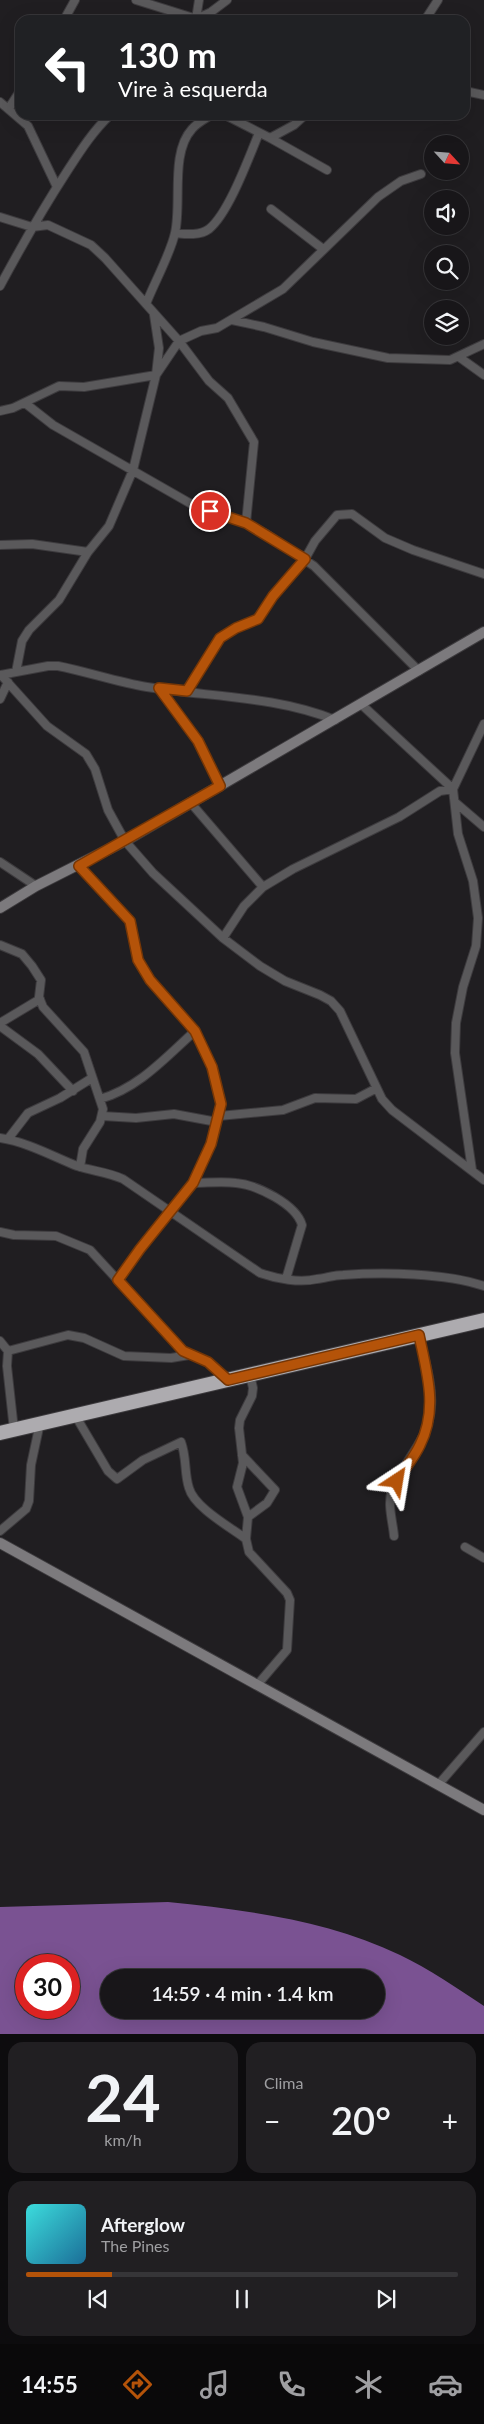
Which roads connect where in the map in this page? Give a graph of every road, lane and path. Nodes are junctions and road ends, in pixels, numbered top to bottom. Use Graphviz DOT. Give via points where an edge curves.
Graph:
graph roads {
  1 [pos="75,0"];
  2 [pos="136,0"];
  3 [pos="199,0"];
  4 [pos="227,0"];
  5 [pos="438,0"];
  6 [pos="67,15"];
  7 [pos="181,15"];
  8 [pos="194,15"];
  9 [pos="203,15"];
  10 [pos="428,15"];
  11 [pos="470,92"];
  12 [pos="484,95"];
  13 [pos="15,99"];
  14 [pos="0,102"];
  15 [pos="9,108"];
  16 [pos="15,114"];
  17 [pos="22,120"];
  18 [pos="105,120"];
  19 [pos="204,120"];
  20 [pos="234,120"];
  21 [pos="300,120"];
  22 [pos="259,133"];
  23 [pos="270,138"];
  24 [pos="327,170"];
  25 [pos="421,174"];
  26 [pos="57,187"];
  27 [pos="271,209"];
  28 [pos="0,217"];
  29 [pos="32,226"];
  30 [pos="175,234"];
  31 [pos="323,249"];
  32 [pos="0,286"];
  33 [pos="146,304"];
  34 [pos="153,313"];
  35 [pos="232,320"];
  36 [pos="179,341"];
  37 [pos="484,344"];
  38 [pos="459,357"];
  39 [pos="156,375"];
  40 [pos="484,375"];
  41 [pos="25,403"];
  42 [pos="0,411"];
  43 [pos="133,470"];
  44 [pos="246,523"];
  45 [pos="0,545"];
  46 [pos="88,552"];
  47 [pos="305,559"];
  48 [pos="484,574"];
  49 [pos="484,632"];
  50 [pos="419,671"];
  51 [pos="16,672"];
  52 [pos="0,675"];
  53 [pos="8,682"];
  54 [pos="159,688"];
  55 [pos="187,691"];
  56 [pos="0,699"];
  57 [pos="362,705"];
  58 [pos="335,720"];
  59 [pos="484,724"];
  60 [pos="220,786"];
  61 [pos="453,789"];
  62 [pos="190,802"];
  63 [pos="456,802"];
  64 [pos="484,827"];
  65 [pos="125,841"];
  66 [pos="0,862"];
  67 [pos="79,866"];
  68 [pos="36,886"];
  69 [pos="263,886"];
  70 [pos="0,908"];
  71 [pos="223,938"];
  72 [pos="0,945"];
  73 [pos="40,999"];
  74 [pos="0,1024"];
  75 [pos="195,1031"];
  76 [pos="92,1078"];
  77 [pos="375,1089"];
  78 [pos="73,1091"];
  79 [pos="100,1099"];
  80 [pos="102,1116"];
  81 [pos="218,1119"];
  82 [pos="4,1138"];
  83 [pos="80,1167"];
  84 [pos="472,1170"];
  85 [pos="482,1177"];
  86 [pos="193,1183"];
  87 [pos="171,1211"];
  88 [pos="0,1232"];
  89 [pos="286,1279"];
  90 [pos="118,1280"];
  91 [pos="484,1286"];
  92 [pos="484,1320"];
  93 [pos="419,1335"];
  94 [pos="0,1341"];
  95 [pos="8,1351"];
  96 [pos="189,1355"];
  97 [pos="250,1375"];
  98 [pos="228,1380"];
  99 [pos="76,1415"];
  100 [pos="40,1423"];
  101 [pos="14,1430"];
  102 [pos="0,1433"];
  103 [pos="242,1455"];
  104 [pos="248,1517"];
  105 [pos="0,1531"];
  106 [pos="394,1536"];
  107 [pos="246,1539"];
  108 [pos="0,1543"];
  109 [pos="465,1546"];
  110 [pos="484,1558"];
  111 [pos="258,1684"];
  112 [pos="484,1732"];
  113 [pos="438,1785"];
  114 [pos="484,1810"];
  1 -- 6 [label="street"];
  2 -- 7 [label="street"];
  3 -- 8 [label="street"];
  4 -- 9 [label="street"];
  5 -- 10 [label="street"];
  11 -- 12 [label="street"];
  13 -- 15 [label="street"];
  14 -- 15 [label="street"];
  15 -- 16 [label="street"];
  17 -- 26 [label="street" via="28,126"];
  18 -- 26 [label="street"];
  19 -- 30 [label="street" via="193,128 182,148"];
  20 -- 22 [label="street"];
  21 -- 23 [label="street"];
  22 -- 23 [label="street"];
  22 -- 30 [label="street" via="239,183 208,230"];
  23 -- 24 [label="street"];
  25 -- 31 [label="street" via="401,181 378,197"];
  26 -- 29 [label="street"];
  27 -- 31 [label="street"];
  28 -- 29 [label="street"];
  29 -- 32 [label="street"];
  29 -- 33 [label="street" via="48,225 91,245"];
  30 -- 33 [label="street"];
  31 -- 35 [label="street" via="283,289"];
  33 -- 34 [label="street"];
  34 -- 36 [label="street"];
  34 -- 39 [label="street" via="159,348"];
  35 -- 36 [label="street"];
  35 -- 38 [label="street" via="380,356 444,360"];
  36 -- 39 [label="street"];
  36 -- 44 [label="street" via="209,381 228,398 254,442"];
  37 -- 38 [label="street"];
  38 -- 40 [label="street"];
  39 -- 41 [label="street" via="92,386 59,386"];
  39 -- 43 [label="street"];
  41 -- 42 [label="street"];
  41 -- 43 [label="street" via="53,425"];
  43 -- 44 [label="street" via="193,505"];
  43 -- 46 [label="street" via="109,526"];
  44 -- 47 [label="street"];
  45 -- 46 [label="street" via="32,544"];
  46 -- 51 [label="street" via="59,600 22,641"];
  47 -- 48 [label="street" via="337,514 352,514 386,538"];
  47 -- 50 [label="street"];
  47 -- 55 [label="street" via="276,591 258,619 220,638"];
  49 -- 50 [label="street"];
  50 -- 57 [label="street"];
  51 -- 52 [label="street"];
  51 -- 54 [label="street" via="58,666"];
  52 -- 53 [label="street"];
  53 -- 56 [label="street"];
  53 -- 65 [label="street" via="47,726 79,748 92,762 108,810"];
  54 -- 55 [label="street"];
  54 -- 60 [label="street" via="198,741"];
  55 -- 58 [label="street" via="299,708"];
  57 -- 58 [label="street"];
  57 -- 61 [label="street"];
  58 -- 60 [label="street"];
  59 -- 61 [label="street"];
  60 -- 62 [label="street"];
  61 -- 63 [label="street"];
  61 -- 69 [label="street" via="440,791 399,817"];
  62 -- 65 [label="street"];
  62 -- 69 [label="street"];
  63 -- 64 [label="street"];
  63 -- 84 [label="street" via="458,834 473,881 478,918 476,946 456,1023 455,1053"];
  65 -- 67 [label="street"];
  65 -- 71 [label="street"];
  66 -- 68 [label="street"];
  67 -- 68 [label="street"];
  67 -- 75 [label="street" via="130,921 142,967"];
  68 -- 70 [label="street"];
  69 -- 71 [label="street" via="244,906"];
  71 -- 77 [label="street" via="285,981 331,1001 340,1010"];
  72 -- 73 [label="street" via="22,954 32,966 41,980"];
  73 -- 74 [label="street"];
  73 -- 76 [label="street" via="43,1007 84,1052"];
  74 -- 78 [label="street" via="38,1054"];
  75 -- 79 [label="street" via="133,1086"];
  75 -- 81 [label="street" via="218,1086 221,1104"];
  76 -- 78 [label="street"];
  76 -- 79 [label="street"];
  77 -- 81 [label="street" via="356,1099 315,1098 283,1110"];
  77 -- 84 [label="street" via="392,1110"];
  78 -- 82 [label="street" via="28,1113"];
  79 -- 80 [label="street"];
  80 -- 81 [label="street" via="136,1118 174,1114"];
  80 -- 83 [label="street" via="84,1149"];
  81 -- 86 [label="street" via="211,1144"];
  82 -- 83 [label="street"];
  83 -- 87 [label="street" via="123,1179"];
  84 -- 85 [label="street"];
  86 -- 87 [label="street"];
  86 -- 89 [label="street" via="236,1183 274,1196 288,1206 302,1225"];
  87 -- 89 [label="street" via="260,1273"];
  87 -- 90 [label="street"];
  88 -- 90 [label="street" via="69,1239 90,1250"];
  89 -- 91 [label="street" via="386,1275 452,1278"];
  90 -- 96 [label="street"];
  92 -- 93 [label="highway"];
  93 -- 97 [label="highway"];
  93 -- 106 [label="street" via="431,1408 420,1446 392,1491"];
  94 -- 95 [label="street"];
  95 -- 96 [label="street" via="68,1335 84,1338 124,1356 171,1358"];
  95 -- 101 [label="street"];
  96 -- 98 [label="street" via="208,1362"];
  97 -- 98 [label="highway"];
  97 -- 103 [label="street" via="252,1396 239,1428"];
  98 -- 99 [label="highway"];
  99 -- 100 [label="highway"];
  99 -- 107 [label="street" via="108,1471 117,1479 143,1460 181,1442 190,1491 198,1502"];
  100 -- 101 [label="highway"];
  100 -- 105 [label="street" via="31,1465 29,1501 26,1509"];
  101 -- 102 [label="highway"];
  103 -- 104 [label="street" via="238,1488"];
  103 -- 104 [label="street" via="276,1490 267,1504"];
  104 -- 107 [label="street"];
  107 -- 111 [label="street" via="249,1552 290,1600 287,1650"];
  108 -- 111 [label="street"];
  109 -- 110 [label="street"];
  111 -- 113 [label="street"];
  112 -- 113 [label="street"];
  113 -- 114 [label="street"];
}
